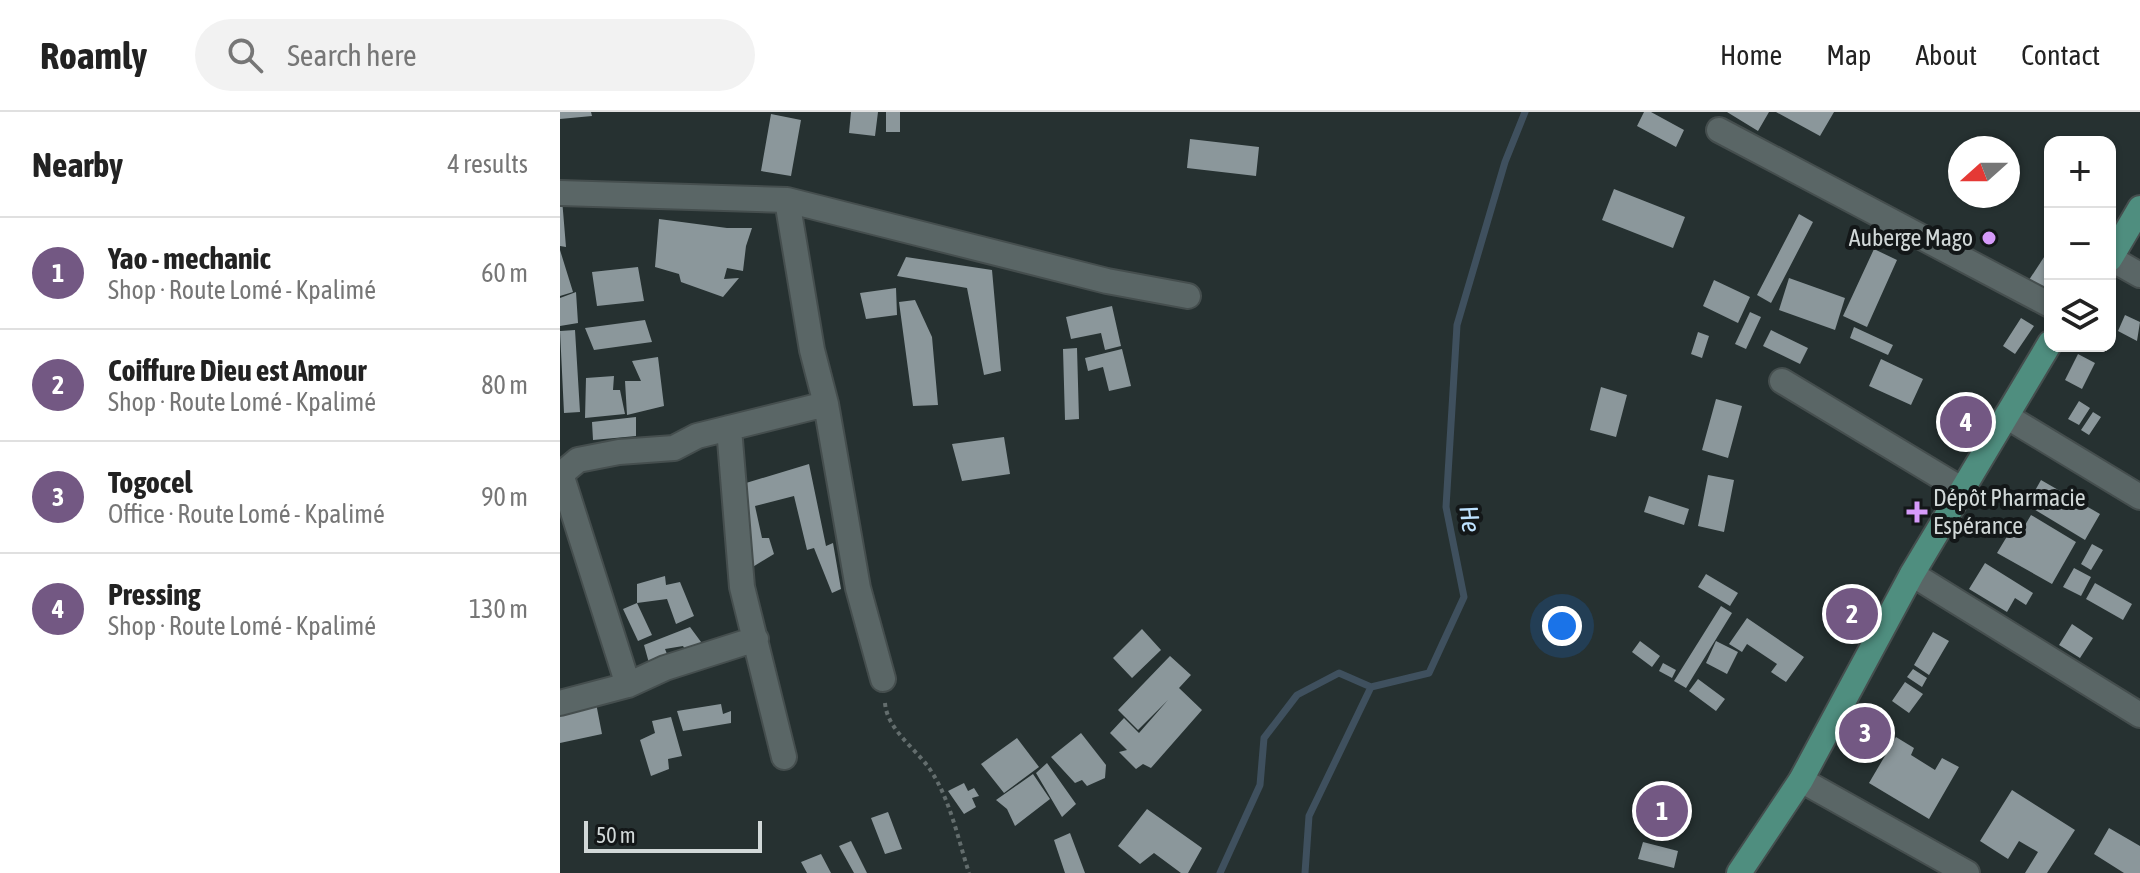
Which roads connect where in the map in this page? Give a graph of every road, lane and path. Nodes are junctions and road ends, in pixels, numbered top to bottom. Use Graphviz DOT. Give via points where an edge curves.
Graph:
graph roads {
  1 [pos="1719,130"];
  2 [pos="560,193"];
  3 [pos="787,200"];
  4 [pos="2140,208"];
  5 [pos="2116,248"];
  6 [pos="2116,261"];
  7 [pos="2140,275"];
  8 [pos="1188,296"];
  9 [pos="2044,302"];
  10 [pos="2045,352"];
  11 [pos="1782,381"];
  12 [pos="826,404"];
  13 [pos="2006,416"];
  14 [pos="729,428"];
  15 [pos="561,474"];
  16 [pos="1961,489"];
  17 [pos="2140,497"];
  18 [pos="1912,574"];
  19 [pos="756,639"];
  20 [pos="883,679"];
  21 [pos="628,685"];
  22 [pos="560,703"];
  23 [pos="2140,715"];
  24 [pos="784,757"];
  25 [pos="1801,780"];
  26 [pos="969,873"];
  27 [pos="1739,873"];
  28 [pos="1967,873"];
  1 -- 9 [label="street"];
  2 -- 3 [label="street"];
  3 -- 8 [label="street" via="1107,281"];
  3 -- 12 [label="street"];
  4 -- 5 [label="main road"];
  6 -- 7 [label="street"];
  10 -- 13 [label="main road"];
  11 -- 16 [label="street"];
  12 -- 14 [label="street"];
  12 -- 20 [label="street" via="858,588"];
  13 -- 16 [label="main road"];
  13 -- 17 [label="street"];
  14 -- 15 [label="street" via="674,448 578,460"];
  14 -- 19 [label="street" via="742,587"];
  15 -- 21 [label="street"];
  16 -- 18 [label="main road"];
  18 -- 23 [label="street"];
  18 -- 25 [label="main road"];
  19 -- 21 [label="street"];
  19 -- 24 [label="street"];
  20 -- 26 [label="path" via="886,717 930,770"];
  21 -- 22 [label="street"];
  25 -- 27 [label="main road"];
  25 -- 28 [label="street"];
}
